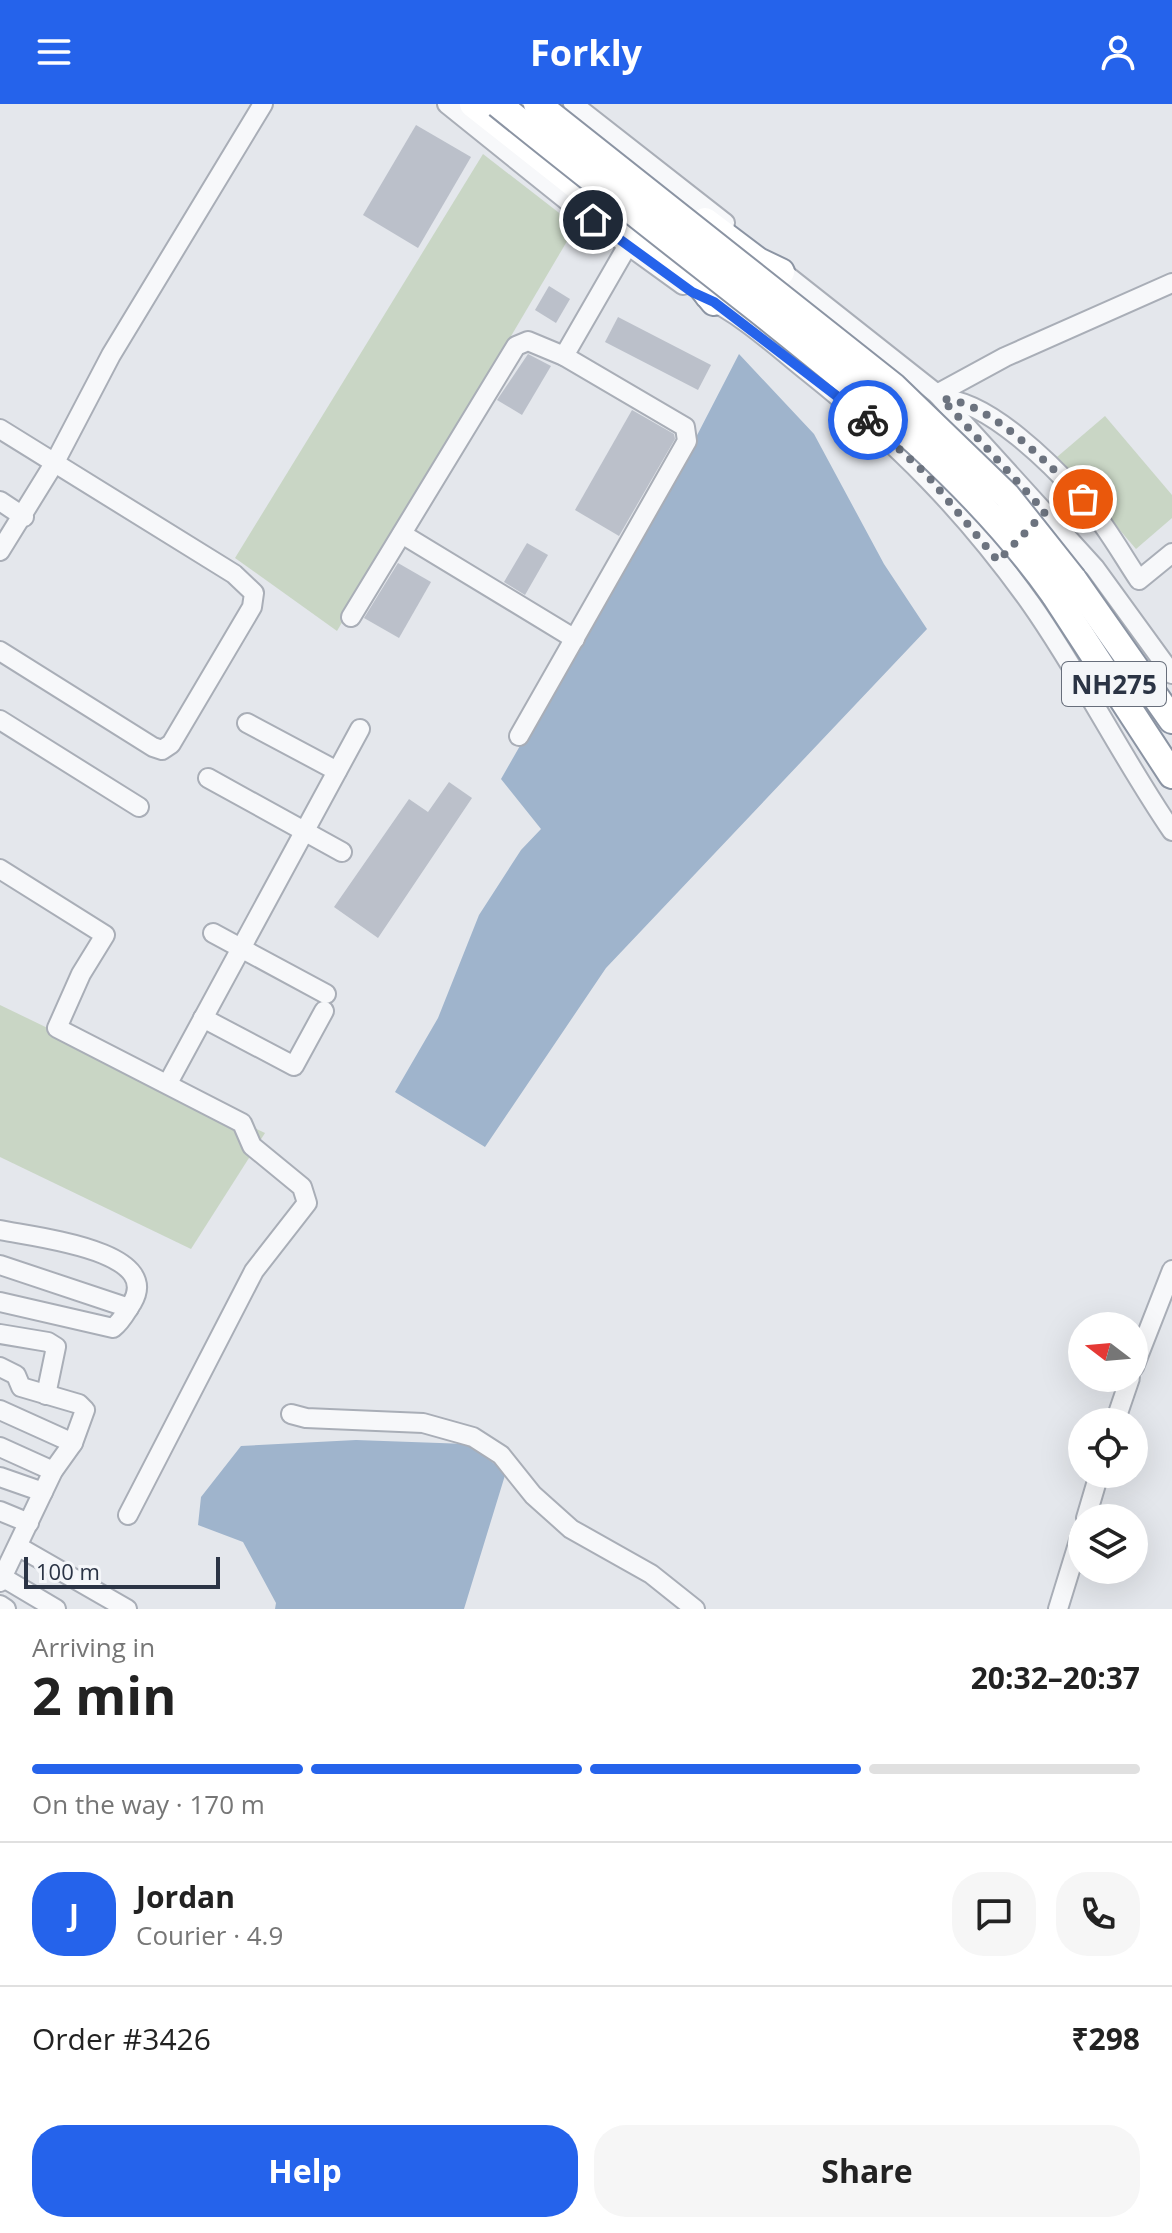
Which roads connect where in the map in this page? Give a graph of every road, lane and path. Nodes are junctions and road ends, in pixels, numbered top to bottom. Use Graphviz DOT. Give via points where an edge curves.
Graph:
graph roads {
  1 [pos="263,104"];
  2 [pos="447,104"];
  3 [pos="473,104"];
  4 [pos="498,104"];
  5 [pos="537,104"];
  6 [pos="554,104"];
  7 [pos="573,104"];
  8 [pos="628,245"];
  9 [pos="781,272"];
  10 [pos="1172,283"];
  11 [pos="714,302"];
  12 [pos="564,356"];
  13 [pos="940,397"];
  14 [pos="0,429"];
  15 [pos="55,462"];
  16 [pos="0,501"];
  17 [pos="1045,512"];
  18 [pos="24,517"];
  19 [pos="402,534"];
  20 [pos="0,551"];
  21 [pos="1172,553"];
  22 [pos="998,561"];
  23 [pos="1064,587"];
  24 [pos="351,617"];
  25 [pos="575,639"];
  26 [pos="0,651"];
  27 [pos="1172,674"];
  28 [pos="0,720"];
  29 [pos="1172,720"];
  30 [pos="247,723"];
  31 [pos="360,729"];
  32 [pos="519,736"];
  33 [pos="337,771"];
  34 [pos="1172,775"];
  35 [pos="208,778"];
  36 [pos="139,807"];
  37 [pos="305,831"];
  38 [pos="1172,831"];
  39 [pos="342,852"];
  40 [pos="3,875"];
  41 [pos="213,933"];
  42 [pos="241,948"];
  43 [pos="203,1018"];
  44 [pos="168,1083"];
  45 [pos="0,1230"];
  46 [pos="0,1265"];
  47 [pos="1172,1270"];
  48 [pos="0,1302"];
  49 [pos="129,1308"];
  50 [pos="65,1316"];
  51 [pos="1148,1331"];
  52 [pos="0,1334"];
  53 [pos="56,1347"];
  54 [pos="0,1367"];
  55 [pos="46,1395"];
  56 [pos="0,1410"];
  57 [pos="291,1414"];
  58 [pos="73,1443"];
  59 [pos="0,1447"];
  60 [pos="53,1471"];
  61 [pos="0,1477"];
  62 [pos="43,1492"];
  63 [pos="0,1511"];
  64 [pos="128,1515"];
  65 [pos="29,1523"];
  66 [pos="19,1547"];
  67 [pos="1068,1576"];
  68 [pos="1,1579"];
  69 [pos="0,1605"];
  70 [pos="6,1609"];
  71 [pos="56,1609"];
  72 [pos="127,1609"];
  73 [pos="695,1609"];
  74 [pos="1058,1609"];
  1 -- 15 [label="street" via="111,355"];
  2 -- 8 [label="street, NH275"];
  3 -- 11 [label="highway, NH275" via="696,280"];
  4 -- 23 [label="highway, NH275, bridge" via="878,406"];
  5 -- 23 [label="highway, NH275, bridge" via="904,396 1007,496"];
  6 -- 9 [label="highway, NH275" via="730,241"];
  7 -- 9 [label="street, NH275" via="674,180"];
  8 -- 11 [label="street, NH275"];
  8 -- 12 [label="street"];
  9 -- 13 [label="street, NH275"];
  10 -- 13 [label="street" via="1005,357"];
  11 -- 22 [label="street, NH275" via="871,422 927,475"];
  12 -- 19 [label="street" via="528,341 516,346"];
  12 -- 25 [label="street" via="685,427 687,441"];
  13 -- 17 [label="street, NH275"];
  13 -- 21 [label="street" via="970,406 1021,439 1083,499 1139,580"];
  14 -- 15 [label="street"];
  15 -- 18 [label="street"];
  15 -- 26 [label="street" via="234,574 254,593 252,607 171,744 162,750"];
  16 -- 18 [label="street"];
  17 -- 22 [label="street"];
  17 -- 27 [label="street, NH275" via="1095,568"];
  18 -- 20 [label="street"];
  19 -- 24 [label="street"];
  19 -- 25 [label="street"];
  22 -- 38 [label="street, NH275" via="1033,607"];
  23 -- 29 [label="highway, NH275"];
  23 -- 34 [label="highway, NH275"];
  25 -- 32 [label="street"];
  28 -- 36 [label="street"];
  30 -- 33 [label="street"];
  31 -- 33 [label="street"];
  33 -- 37 [label="street"];
  35 -- 37 [label="street"];
  37 -- 39 [label="street"];
  37 -- 42 [label="street"];
  40 -- 44 [label="street" via="105,935 57,1028"];
  41 -- 42 [label="street"];
  42 -- 43 [label="street"];
  42 -- 43 [label="street" via="325,1002 294,1066"];
  43 -- 44 [label="street"];
  44 -- 64 [label="street" via="242,1123 252,1146 302,1187 307,1203 254,1271"];
  45 -- 49 [label="street" via="118,1259 139,1284"];
  46 -- 49 [label="street"];
  47 -- 51 [label="street"];
  48 -- 50 [label="street"];
  49 -- 50 [label="street" via="113,1328"];
  50 -- 53 [label="street"];
  52 -- 53 [label="street"];
  53 -- 55 [label="street"];
  54 -- 55 [label="street" via="16,1375 21,1387"];
  55 -- 58 [label="street" via="83,1407"];
  56 -- 58 [label="street"];
  57 -- 73 [label="street" via="423,1423 473,1437 501,1455 533,1495 571,1529 665,1583"];
  58 -- 60 [label="street"];
  59 -- 60 [label="street"];
  60 -- 62 [label="street"];
  61 -- 62 [label="street"];
  62 -- 65 [label="street"];
  63 -- 65 [label="street"];
  65 -- 66 [label="street"];
  66 -- 68 [label="street"];
  66 -- 72 [label="street"];
  67 -- 74 [label="street"];
  68 -- 71 [label="street"];
  69 -- 70 [label="street"];
}
